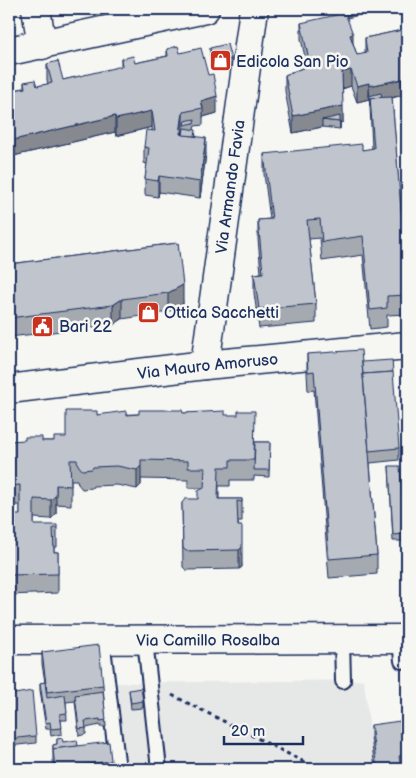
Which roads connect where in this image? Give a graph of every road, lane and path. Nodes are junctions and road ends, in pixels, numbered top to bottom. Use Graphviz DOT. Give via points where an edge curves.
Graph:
graph roads {
  1 [pos="36,9"];
  2 [pos="205,9"];
  3 [pos="254,9"];
  4 [pos="42,45"];
  5 [pos="9,52"];
  6 [pos="407,346"];
  7 [pos="205,365"];
  8 [pos="9,389"];
  9 [pos="102,639"];
  10 [pos="342,639"];
  11 [pos="9,640"];
  12 [pos="145,640"];
  13 [pos="403,646"];
  14 [pos="343,680"];
  15 [pos="149,683"];
  16 [pos="118,769"];
  17 [pos="159,769"];
  18 [pos="318,769"];
  1 -- 4 [label="street"];
  2 -- 4 [label="street"];
  3 -- 7 [label="street, Via Armando Favia"];
  4 -- 5 [label="street"];
  6 -- 7 [label="street, Via Mauro Amoruso"];
  7 -- 8 [label="street, Via Mauro Amoruso"];
  9 -- 11 [label="street, Via Camillo Rosalba"];
  9 -- 12 [label="street, Via Camillo Rosalba"];
  9 -- 16 [label="lane"];
  10 -- 12 [label="street, Via Camillo Rosalba"];
  10 -- 13 [label="street, Via Camillo Rosalba"];
  10 -- 14 [label="lane"];
  12 -- 15 [label="lane"];
  15 -- 17 [label="lane"];
  15 -- 18 [label="path"];
}
